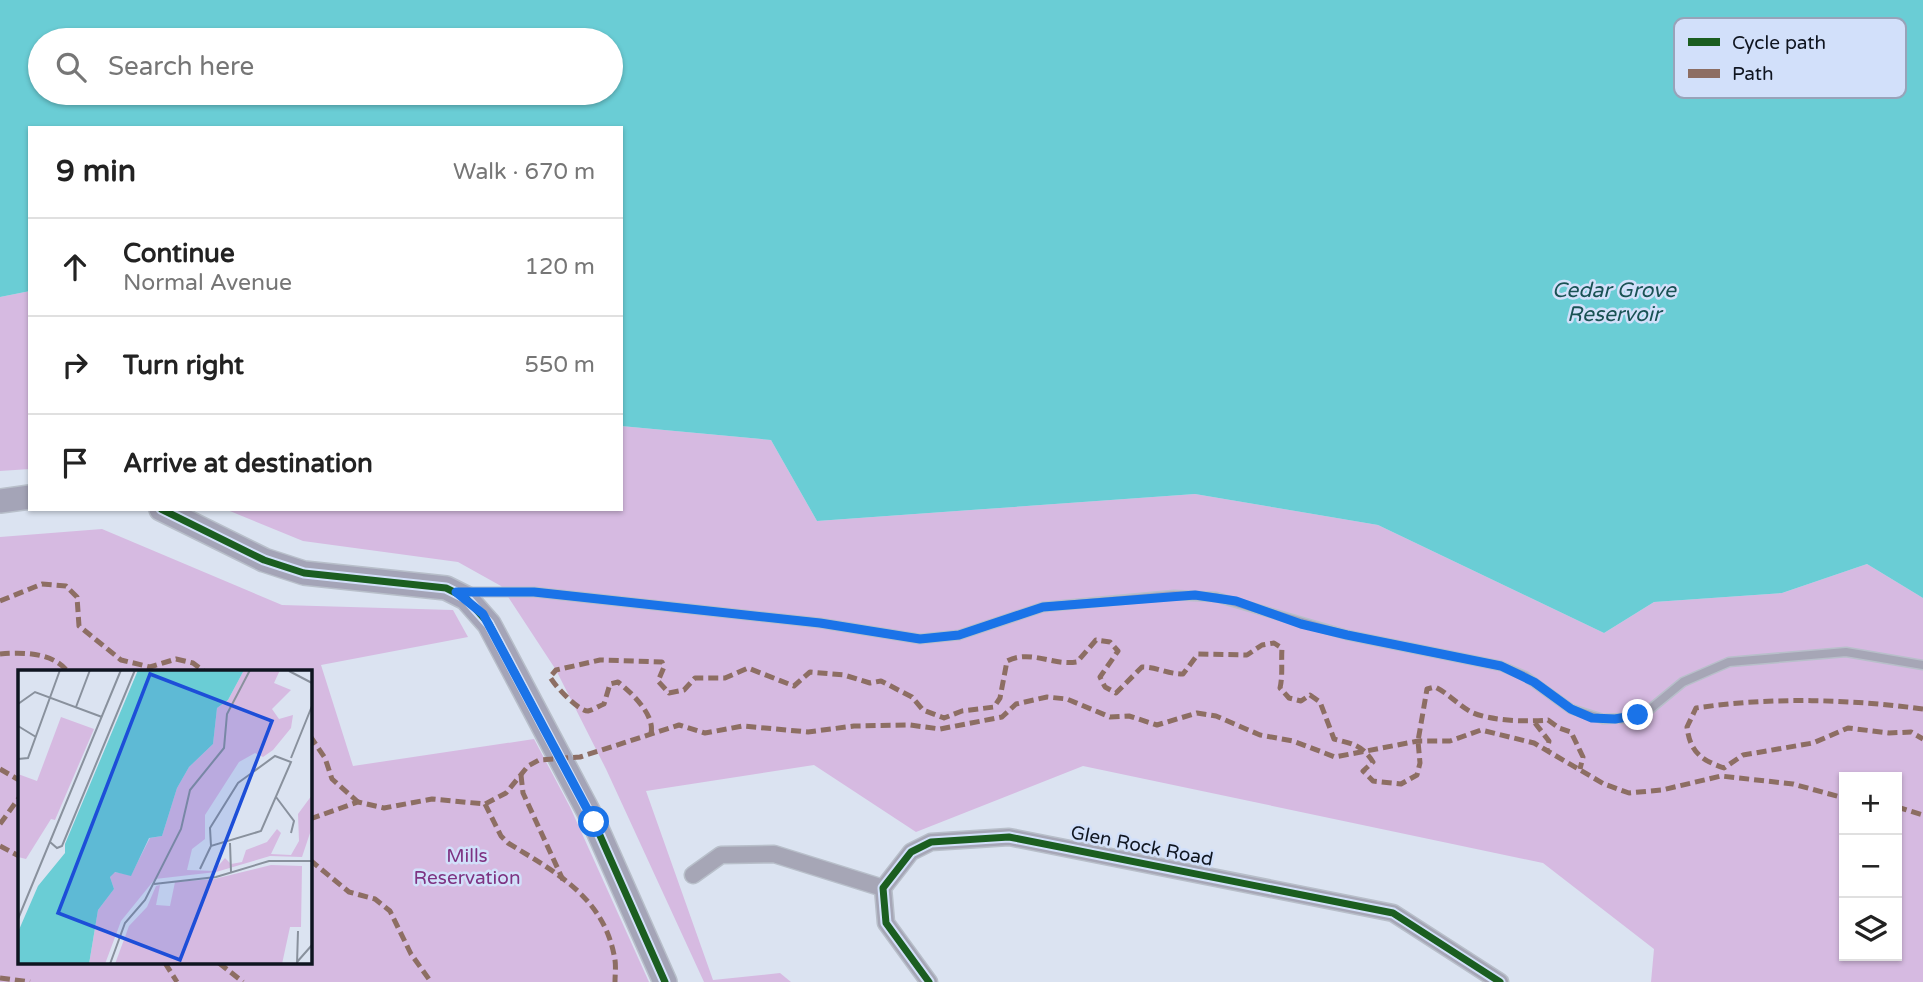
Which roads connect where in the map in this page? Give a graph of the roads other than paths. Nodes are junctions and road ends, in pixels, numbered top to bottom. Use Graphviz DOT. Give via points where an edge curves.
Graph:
graph roads {
  1 [pos="28,497"];
  2 [pos="0,501"];
  3 [pos="165,511"];
  4 [pos="456,592"];
  5 [pos="1923,666"];
  6 [pos="693,874"];
  7 [pos="883,888"];
  8 [pos="665,982"];
  9 [pos="929,982"];
  10 [pos="1500,982"];
  1 -- 2 [label="street"];
  3 -- 4 [label="street" via="284,567 325,577 437,586"];
  4 -- 5 [label="lane" via="534,592 820,623 920,639 959,635 1043,607 1174,595 1216,597 1301,624 1501,666 1534,682 1571,709 1603,719 1649,710 1683,682 1729,662 1846,652"];
  4 -- 8 [label="street" via="475,605 495,636 594,822"];
  6 -- 7 [label="street" via="721,855 774,854"];
  7 -- 9 [label="street" via="886,923"];
  7 -- 10 [label="street, Glen Rock Road" via="911,852 931,842 1009,837 1393,913"];
}
